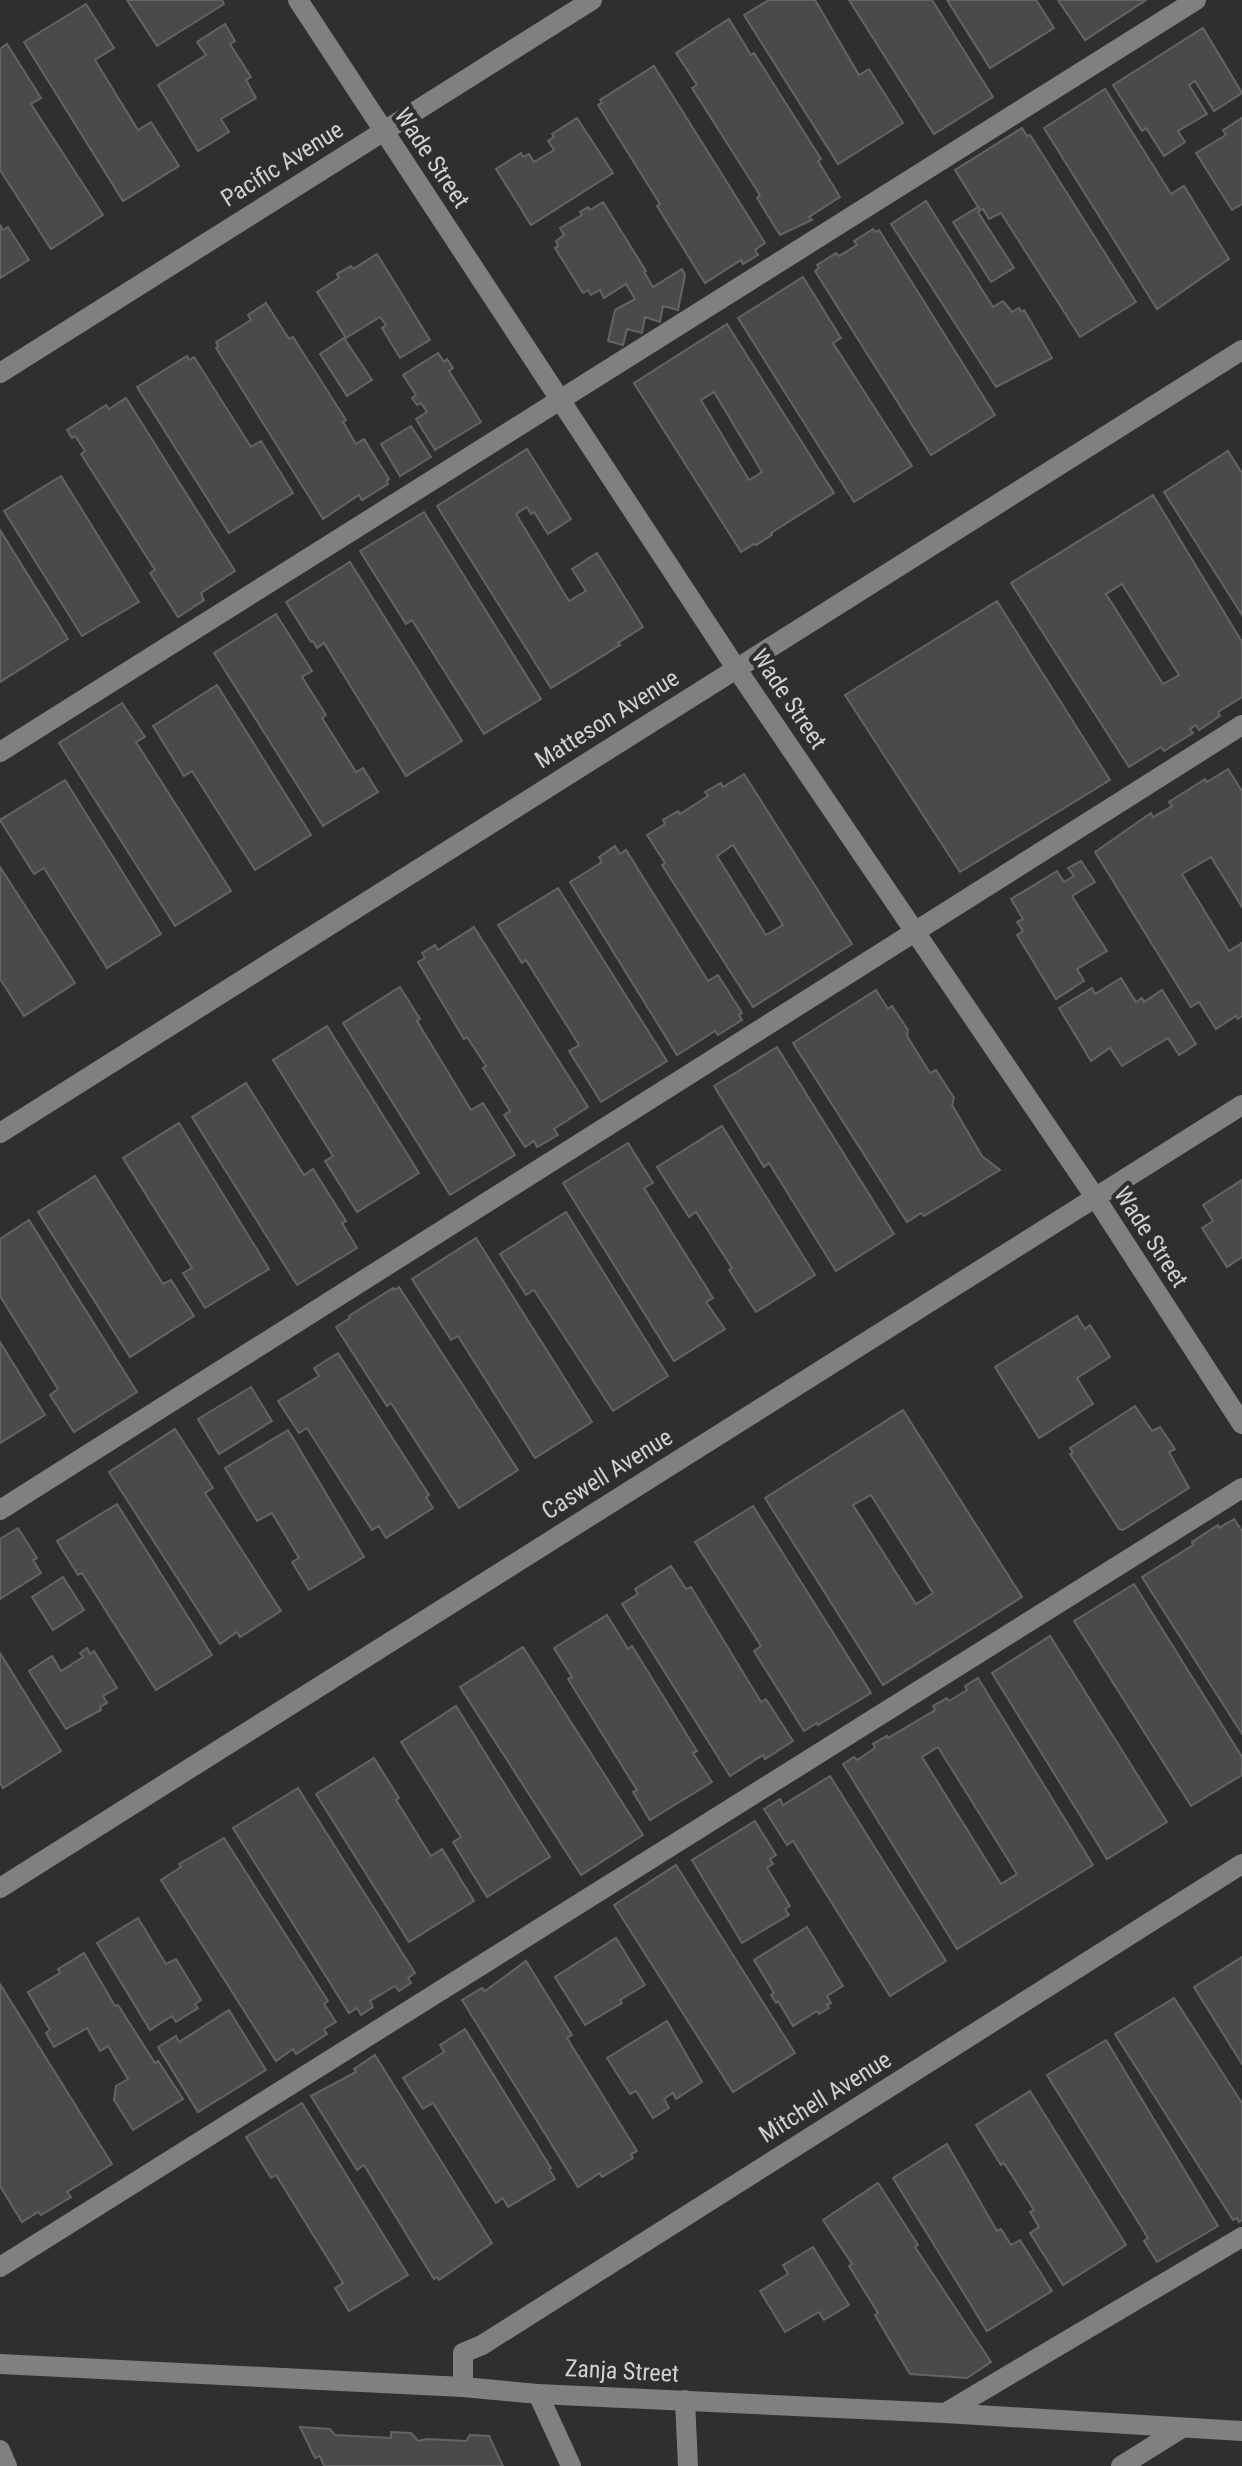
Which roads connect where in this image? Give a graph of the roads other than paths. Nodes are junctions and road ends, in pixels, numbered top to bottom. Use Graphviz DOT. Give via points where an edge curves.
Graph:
graph roads {
  1 [pos="298,0"];
  2 [pos="592,0"];
  3 [pos="1196,0"];
  4 [pos="383,131"];
  5 [pos="1242,350"];
  6 [pos="0,373"];
  7 [pos="561,398"];
  8 [pos="736,668"];
  9 [pos="1242,725"];
  10 [pos="0,752"];
  11 [pos="915,933"];
  12 [pos="1242,1105"];
  13 [pos="0,1133"];
  14 [pos="1095,1197"];
  15 [pos="1242,1424"];
  16 [pos="1242,1488"];
  17 [pos="0,1510"];
  18 [pos="1242,1865"];
  19 [pos="0,1888"];
  20 [pos="1242,2237"];
  21 [pos="0,2267"];
  22 [pos="0,2364"];
  23 [pos="463,2387"];
  24 [pos="538,2394"];
  25 [pos="685,2400"];
  26 [pos="945,2413"];
  27 [pos="1182,2428"];
  28 [pos="1242,2431"];
  29 [pos="0,2450"];
  30 [pos="7,2466"];
  31 [pos="571,2466"];
  32 [pos="688,2466"];
  33 [pos="1121,2466"];
  1 -- 4 [label="street, Wade Street"];
  2 -- 4 [label="street, Pacific Avenue"];
  3 -- 7 [label="street"];
  4 -- 6 [label="street, Pacific Avenue"];
  4 -- 7 [label="street, Wade Street"];
  5 -- 8 [label="street, Matteson Avenue"];
  7 -- 8 [label="street, Wade Street"];
  7 -- 10 [label="street"];
  8 -- 11 [label="street, Wade Street"];
  8 -- 13 [label="street, Matteson Avenue"];
  9 -- 11 [label="street"];
  11 -- 14 [label="street, Wade Street"];
  11 -- 17 [label="street"];
  12 -- 14 [label="street, Caswell Avenue"];
  14 -- 15 [label="street, Wade Street"];
  14 -- 19 [label="street, Caswell Avenue"];
  16 -- 21 [label="street"];
  18 -- 23 [label="street, Mitchell Avenue" via="463,2353"];
  20 -- 26 [label="street"];
  22 -- 23 [label="street, Zanja Street"];
  23 -- 24 [label="street, Zanja Street"];
  24 -- 25 [label="street, Zanja Street"];
  24 -- 31 [label="street"];
  25 -- 26 [label="street, Zanja Street"];
  25 -- 32 [label="street"];
  26 -- 27 [label="street, Zanja Street"];
  27 -- 28 [label="street, Zanja Street"];
  27 -- 33 [label="street"];
  29 -- 30 [label="street"];
}
